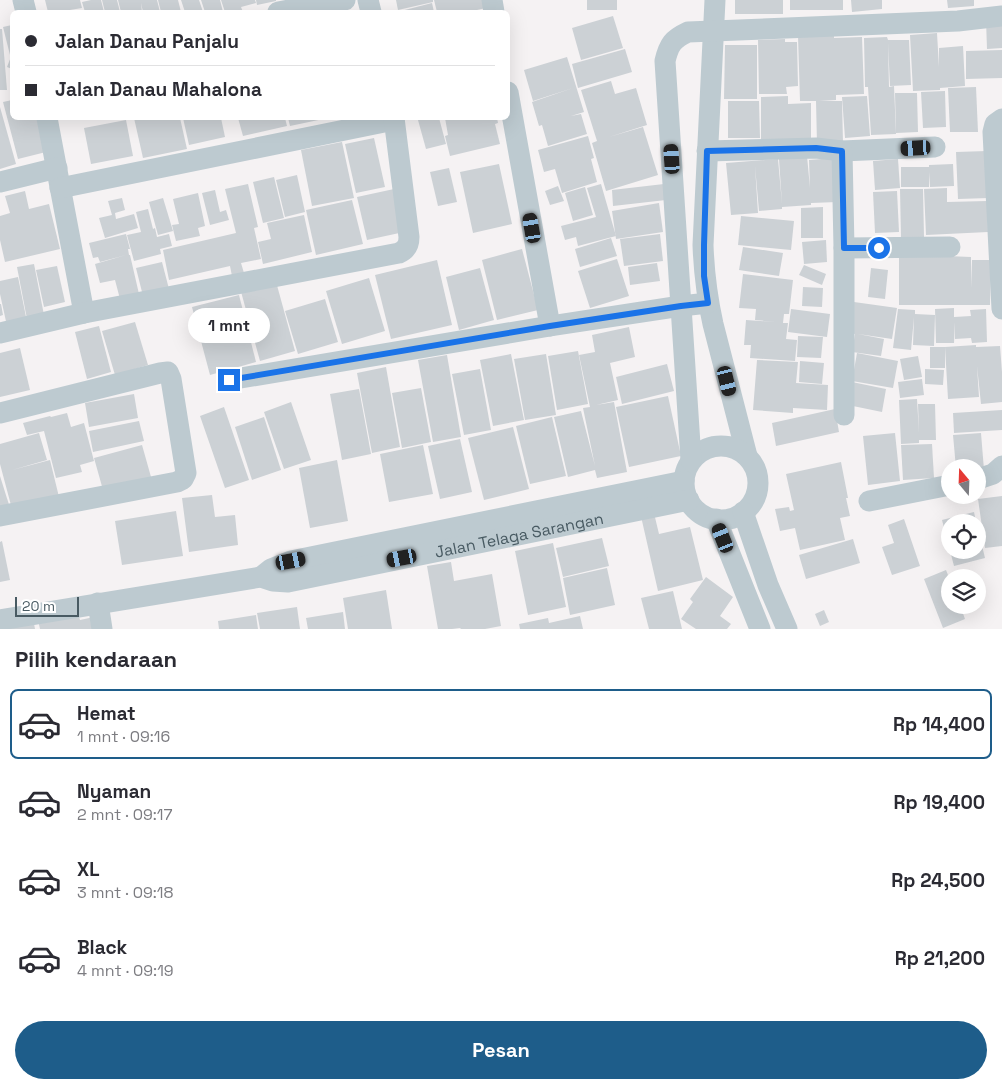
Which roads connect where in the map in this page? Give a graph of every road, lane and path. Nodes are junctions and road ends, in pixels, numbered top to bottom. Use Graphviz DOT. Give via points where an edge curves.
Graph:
graph roads {
  1 [pos="345,0"];
  2 [pos="715,0"];
  3 [pos="289,10"];
  4 [pos="1002,16"];
  5 [pos="713,31"];
  6 [pos="510,103"];
  7 [pos="1002,119"];
  8 [pos="47,120"];
  9 [pos="388,120"];
  10 [pos="394,120"];
  11 [pos="935,146"];
  12 [pos="707,151"];
  13 [pos="842,151"];
  14 [pos="59,178"];
  15 [pos="0,182"];
  16 [pos="950,247"];
  17 [pos="844,248"];
  18 [pos="708,303"];
  19 [pos="681,306"];
  20 [pos="1002,309"];
  21 [pos="84,313"];
  22 [pos="550,326"];
  23 [pos="0,333"];
  24 [pos="229,380"];
  25 [pos="0,413"];
  26 [pos="844,415"];
  27 [pos="747,456"];
  28 [pos="691,460"];
  29 [pos="941,487"];
  30 [pos="686,490"];
  31 [pos="869,501"];
  32 [pos="742,512"];
  33 [pos="0,516"];
  34 [pos="716,519"];
  35 [pos="98,603"];
  36 [pos="0,620"];
  37 [pos="102,629"];
  38 [pos="760,629"];
  39 [pos="787,629"];
  1 -- 3 [label="street"];
  2 -- 5 [label="street"];
  4 -- 5 [label="street" via="958,22"];
  5 -- 12 [label="street"];
  5 -- 19 [label="street" via="688,32 678,36 667,51 665,61"];
  6 -- 22 [label="street"];
  7 -- 20 [label="street" via="995,124 993,132"];
  8 -- 14 [label="street"];
  9 -- 14 [label="street"];
  10 -- 21 [label="street" via="409,237 403,251"];
  11 -- 13 [label="street"];
  12 -- 13 [label="street" via="816,148"];
  12 -- 18 [label="street" via="704,276"];
  13 -- 17 [label="street"];
  14 -- 15 [label="street"];
  14 -- 21 [label="street"];
  16 -- 17 [label="street"];
  17 -- 26 [label="street"];
  18 -- 19 [label="street"];
  18 -- 27 [label="street"];
  19 -- 22 [label="street"];
  19 -- 28 [label="street"];
  21 -- 23 [label="street"];
  22 -- 24 [label="street"];
  25 -- 33 [label="street" via="168,372 172,379 186,473 177,482"];
  27 -- 28 [label="street" via="734,448 718,446 703,450"];
  27 -- 32 [label="street" via="758,481 754,498"];
  28 -- 30 [label="street" via="686,470"];
  29 -- 31 [label="street"];
  30 -- 34 [label="street" via="694,508 706,517"];
  30 -- 35 [label="street, Jalan Telaga Sarangan" via="291,561 271,568 261,577"];
  32 -- 34 [label="street" via="734,517"];
  32 -- 39 [label="street"];
  34 -- 38 [label="street"];
  35 -- 36 [label="street, Jalan Telaga Sarangan"];
  35 -- 37 [label="street"];
}
